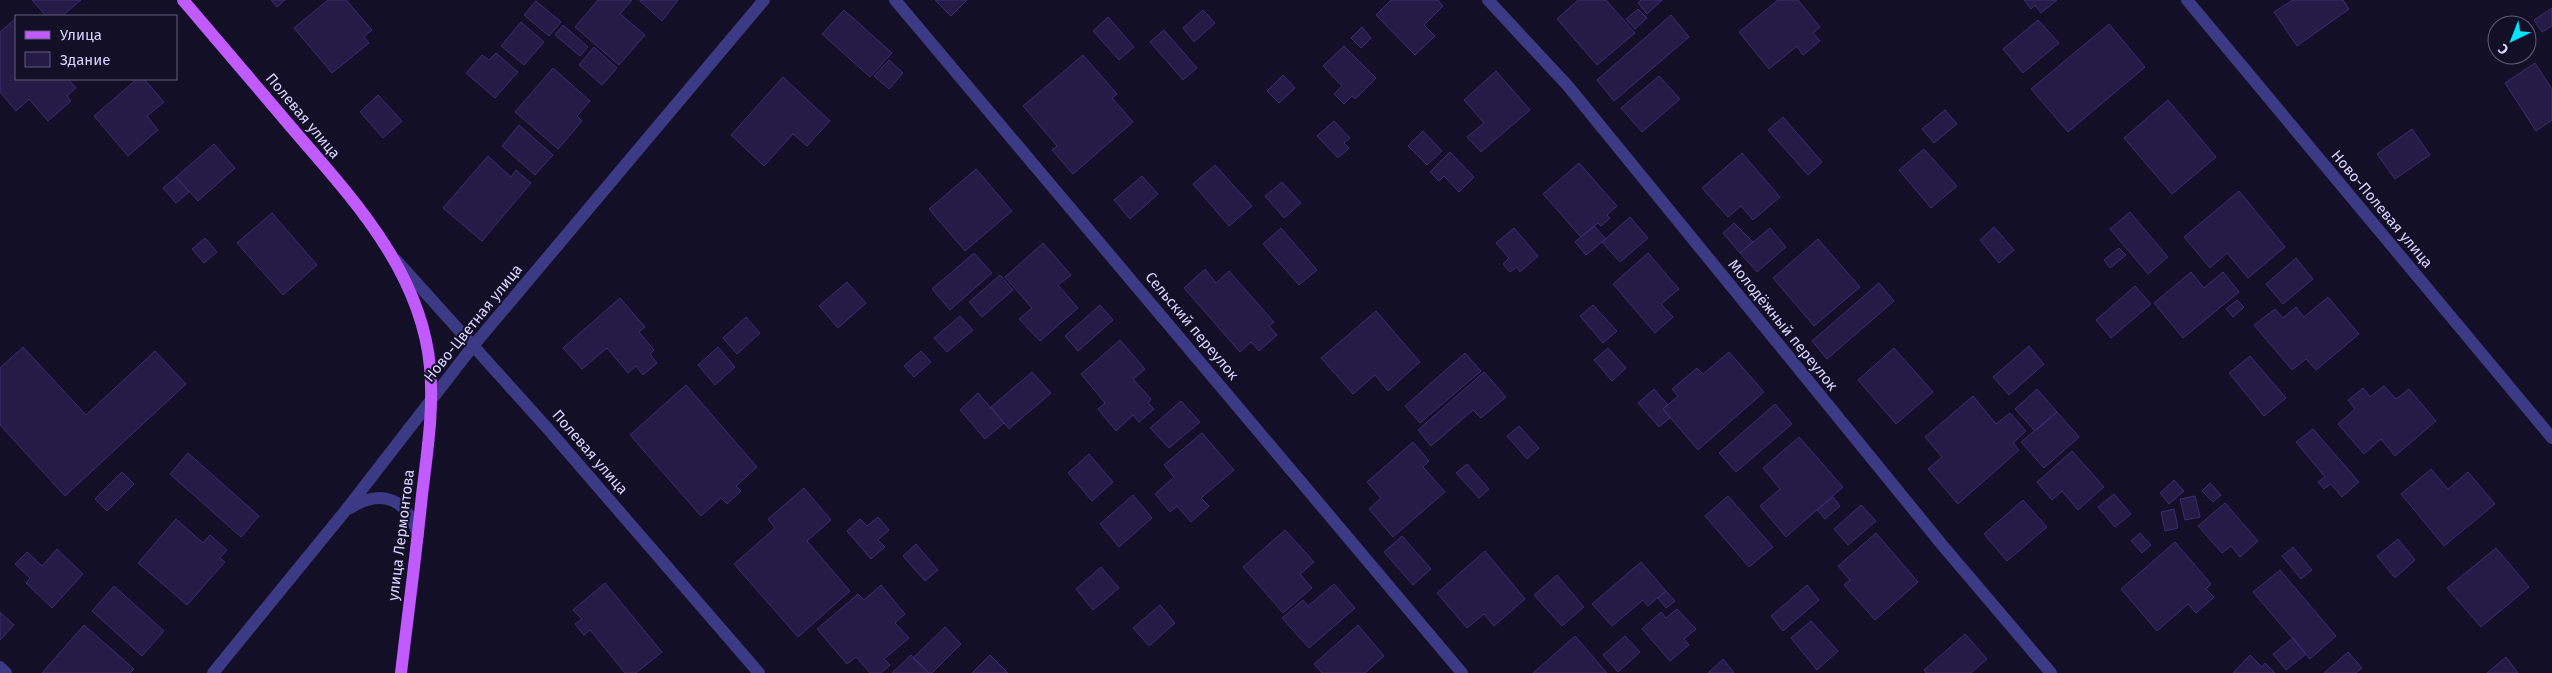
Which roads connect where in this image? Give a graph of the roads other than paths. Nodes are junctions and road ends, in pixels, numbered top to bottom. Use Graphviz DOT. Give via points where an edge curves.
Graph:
graph roads {
  1 [pos="183,0"];
  2 [pos="764,0"];
  3 [pos="895,0"];
  4 [pos="1488,0"];
  5 [pos="2187,0"];
  6 [pos="393,256"];
  7 [pos="473,346"];
  8 [pos="431,400"];
  9 [pos="2552,438"];
  10 [pos="346,510"];
  11 [pos="418,535"];
  12 [pos="0,667"];
  13 [pos="6,673"];
  14 [pos="213,673"];
  15 [pos="401,673"];
  16 [pos="759,673"];
  17 [pos="1462,673"];
  18 [pos="2051,673"];
  1 -- 6 [label="main road, Полевая улица" via="353,201"];
  2 -- 7 [label="street, Ново-Цветная улица"];
  3 -- 17 [label="street, Сельский переулок"];
  4 -- 18 [label="street, Молодёжный переулок" via="1568,86 1943,546"];
  5 -- 9 [label="street, Ново-Полевая улица"];
  6 -- 7 [label="street, Полевая улица"];
  6 -- 8 [label="main road, Полевая улица" via="426,338"];
  7 -- 8 [label="street, Ново-Цветная улица"];
  7 -- 16 [label="street, Полевая улица"];
  8 -- 10 [label="street, Ново-Цветная улица"];
  8 -- 11 [label="main road, улица Лермонтова"];
  10 -- 11 [label="street" via="371,497 384,497 407,510"];
  10 -- 14 [label="street, Ново-Цветная улица"];
  11 -- 15 [label="main road, улица Лермонтова"];
  12 -- 13 [label="street"];
}
